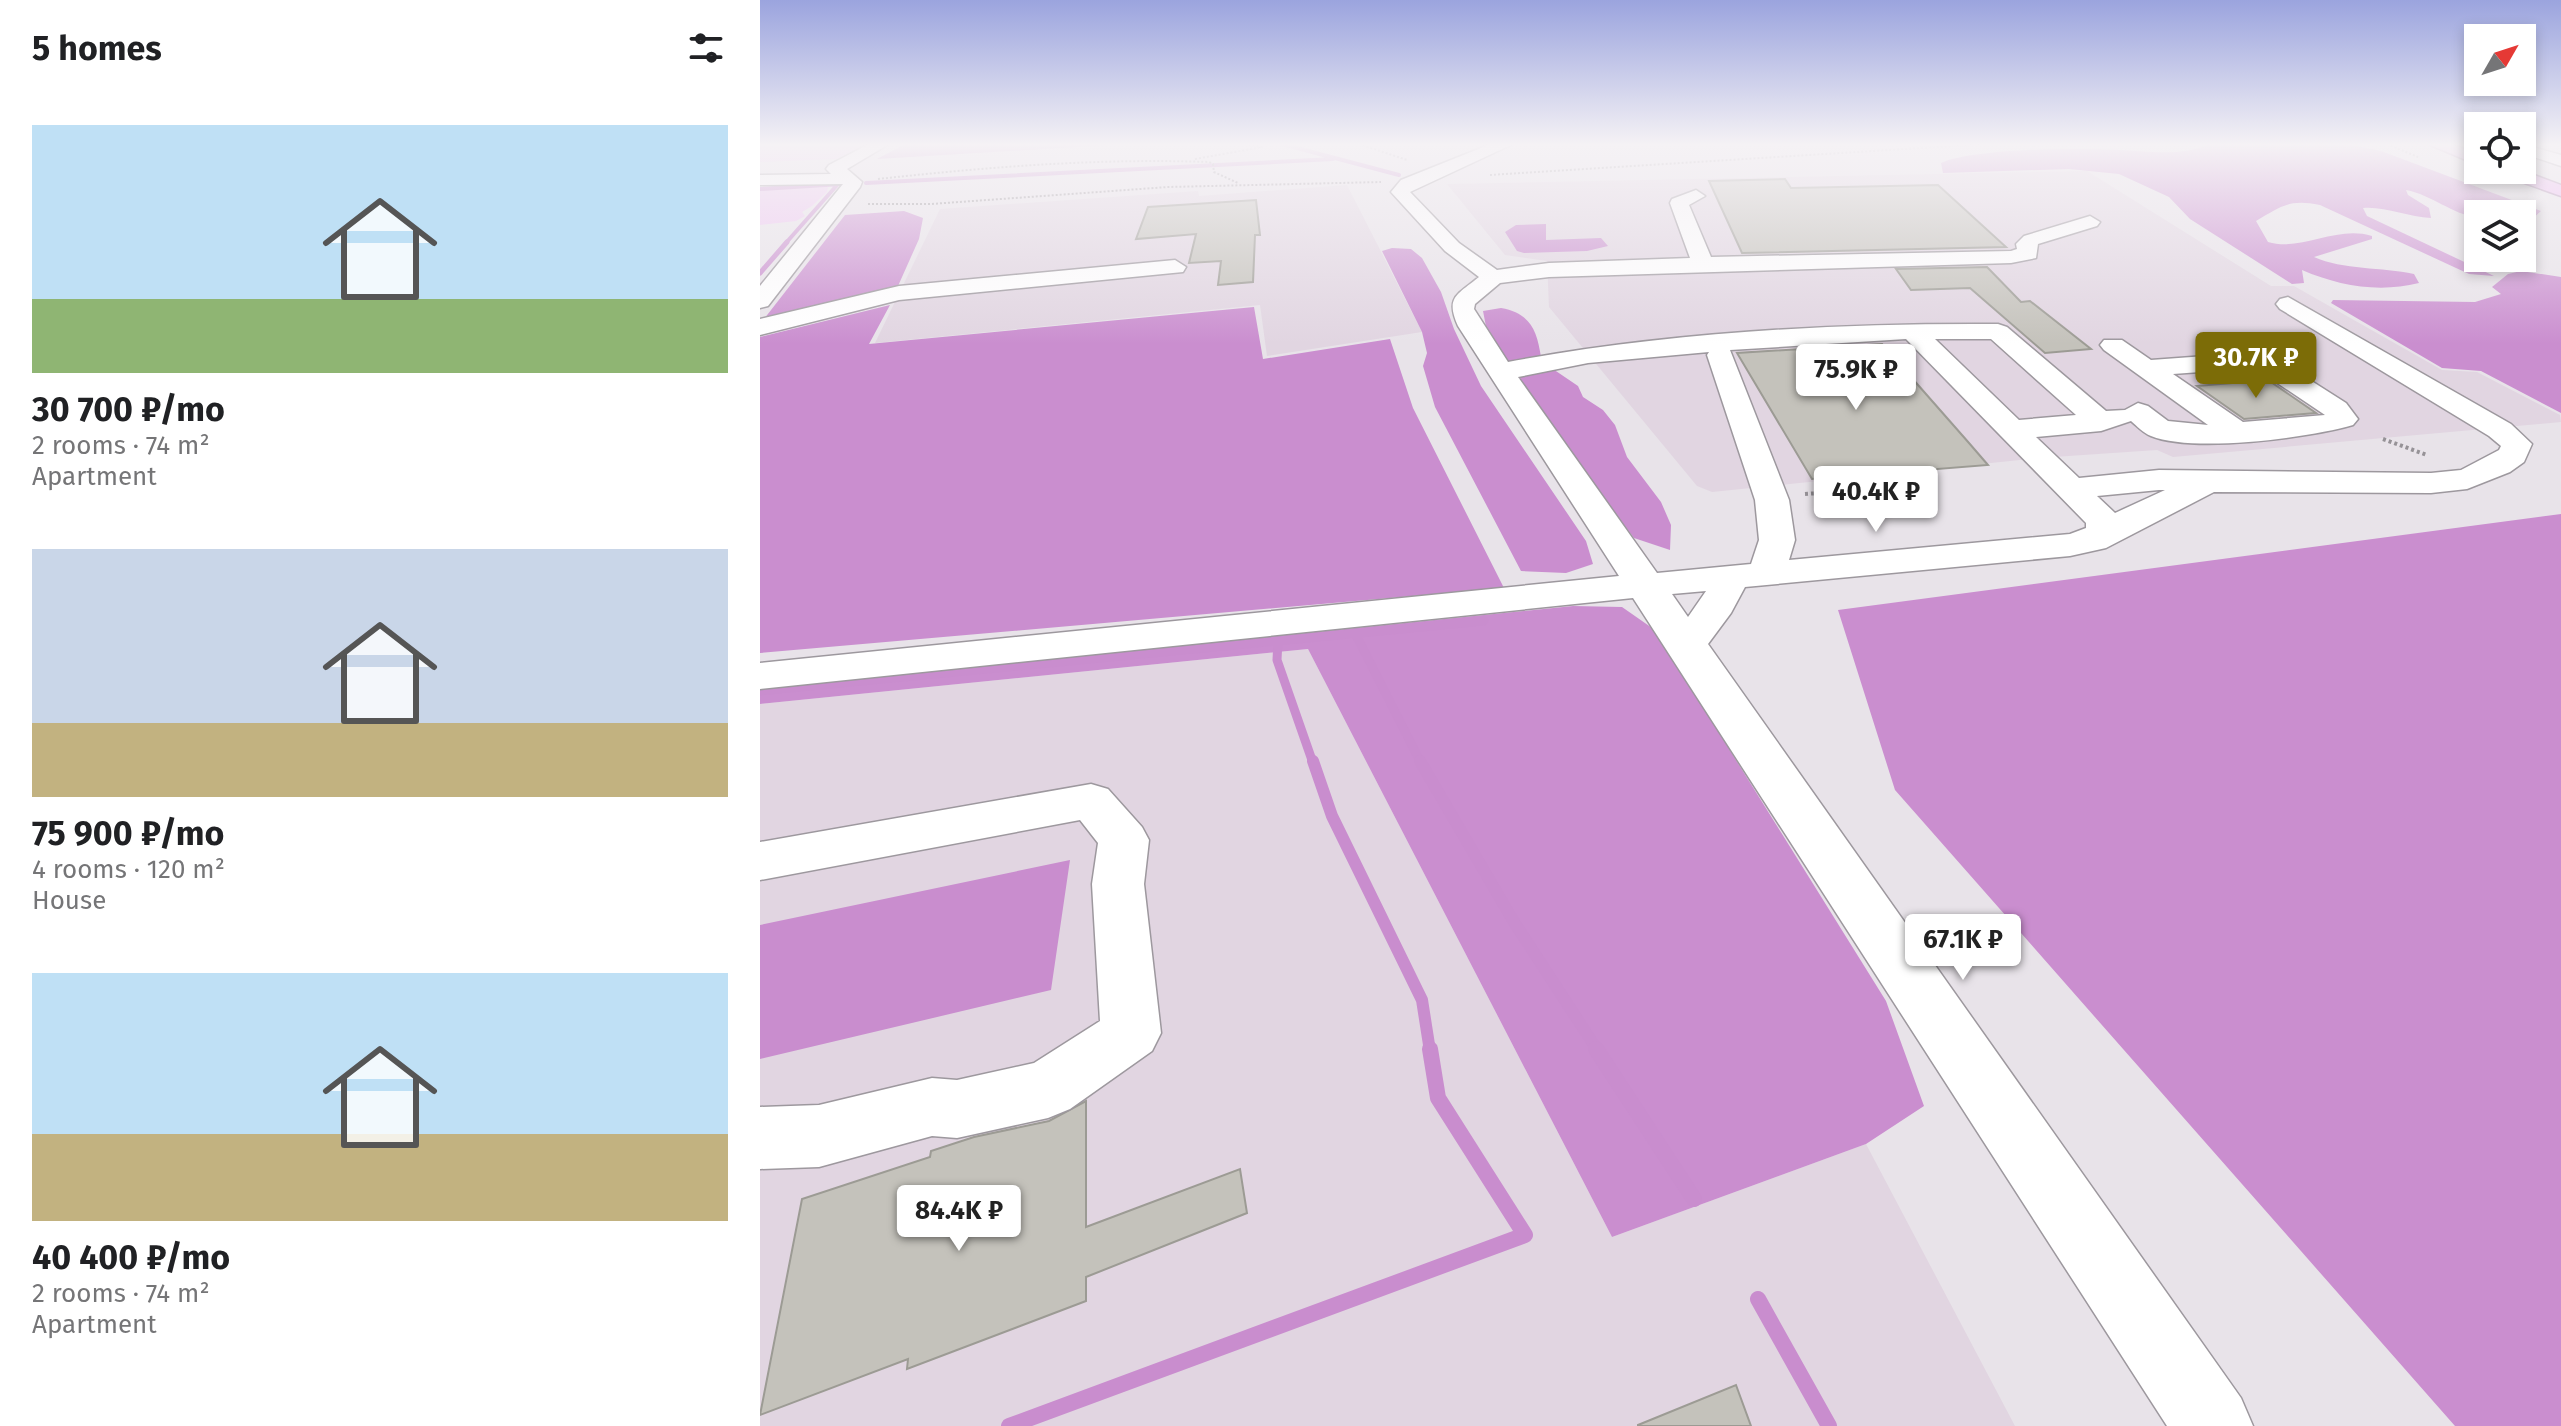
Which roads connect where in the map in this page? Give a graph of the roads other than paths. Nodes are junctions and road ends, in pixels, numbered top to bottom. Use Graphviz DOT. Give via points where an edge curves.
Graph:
graph roads {
  1 [pos="832,211"];
  2 [pos="1420,211"];
  3 [pos="1682,211"];
  4 [pos="2090,222"];
  5 [pos="1703,264"];
  6 [pos="1175,267"];
  7 [pos="1505,275"];
  8 [pos="760,301"];
  9 [pos="2288,304"];
  10 [pos="760,327"];
  11 [pos="1912,331"];
  12 [pos="2113,345"];
  13 [pos="1720,355"];
  14 [pos="2146,368"];
  15 [pos="1501,372"];
  16 [pos="2201,406"];
  17 [pos="2138,412"];
  18 [pos="2101,422"];
  19 [pos="2010,430"];
  20 [pos="2237,432"];
  21 [pos="2226,483"];
  22 [pos="2071,489"];
  23 [pos="2104,532"];
  24 [pos="1747,576"];
  25 [pos="1645,585"];
  26 [pos="1686,644"];
  27 [pos="760,676"];
  28 [pos="760,861"];
  29 [pos="760,1138"];
  30 [pos="2213,1426"];
  1 -- 8 [label="street"];
  2 -- 7 [label="street" via="1472,263"];
  3 -- 5 [label="street"];
  4 -- 5 [label="street" via="2031,240 2028,253 2011,257"];
  5 -- 7 [label="street"];
  6 -- 10 [label="street" via="899,293"];
  7 -- 15 [label="street" via="1464,301 1462,309"];
  9 -- 21 [label="street" via="2517,444 2513,455 2499,465 2467,479"];
  11 -- 15 [label="street" via="1588,355"];
  11 -- 18 [label="street" via="1998,332"];
  11 -- 19 [label="street"];
  12 -- 14 [label="street"];
  13 -- 24 [label="street" via="1772,500 1777,540"];
  14 -- 16 [label="street"];
  14 -- 20 [label="street" via="2260,360 2336,409 2343,419"];
  15 -- 25 [label="street"];
  16 -- 17 [label="street"];
  16 -- 20 [label="street"];
  17 -- 18 [label="street"];
  17 -- 20 [label="street" via="2159,429 2198,435"];
  18 -- 19 [label="street"];
  19 -- 22 [label="street"];
  21 -- 22 [label="street" via="2159,480"];
  21 -- 23 [label="street" via="2183,494"];
  22 -- 23 [label="street" via="2103,521"];
  23 -- 24 [label="street" via="2070,545"];
  24 -- 25 [label="street"];
  24 -- 26 [label="street"];
  25 -- 26 [label="street"];
  25 -- 27 [label="street"];
  26 -- 30 [label="street"];
  28 -- 29 [label="street" via="1091,801 1124,840 1118,884 1131,1033 1048,1089 957,1109 932,1107 819,1136"];
}
